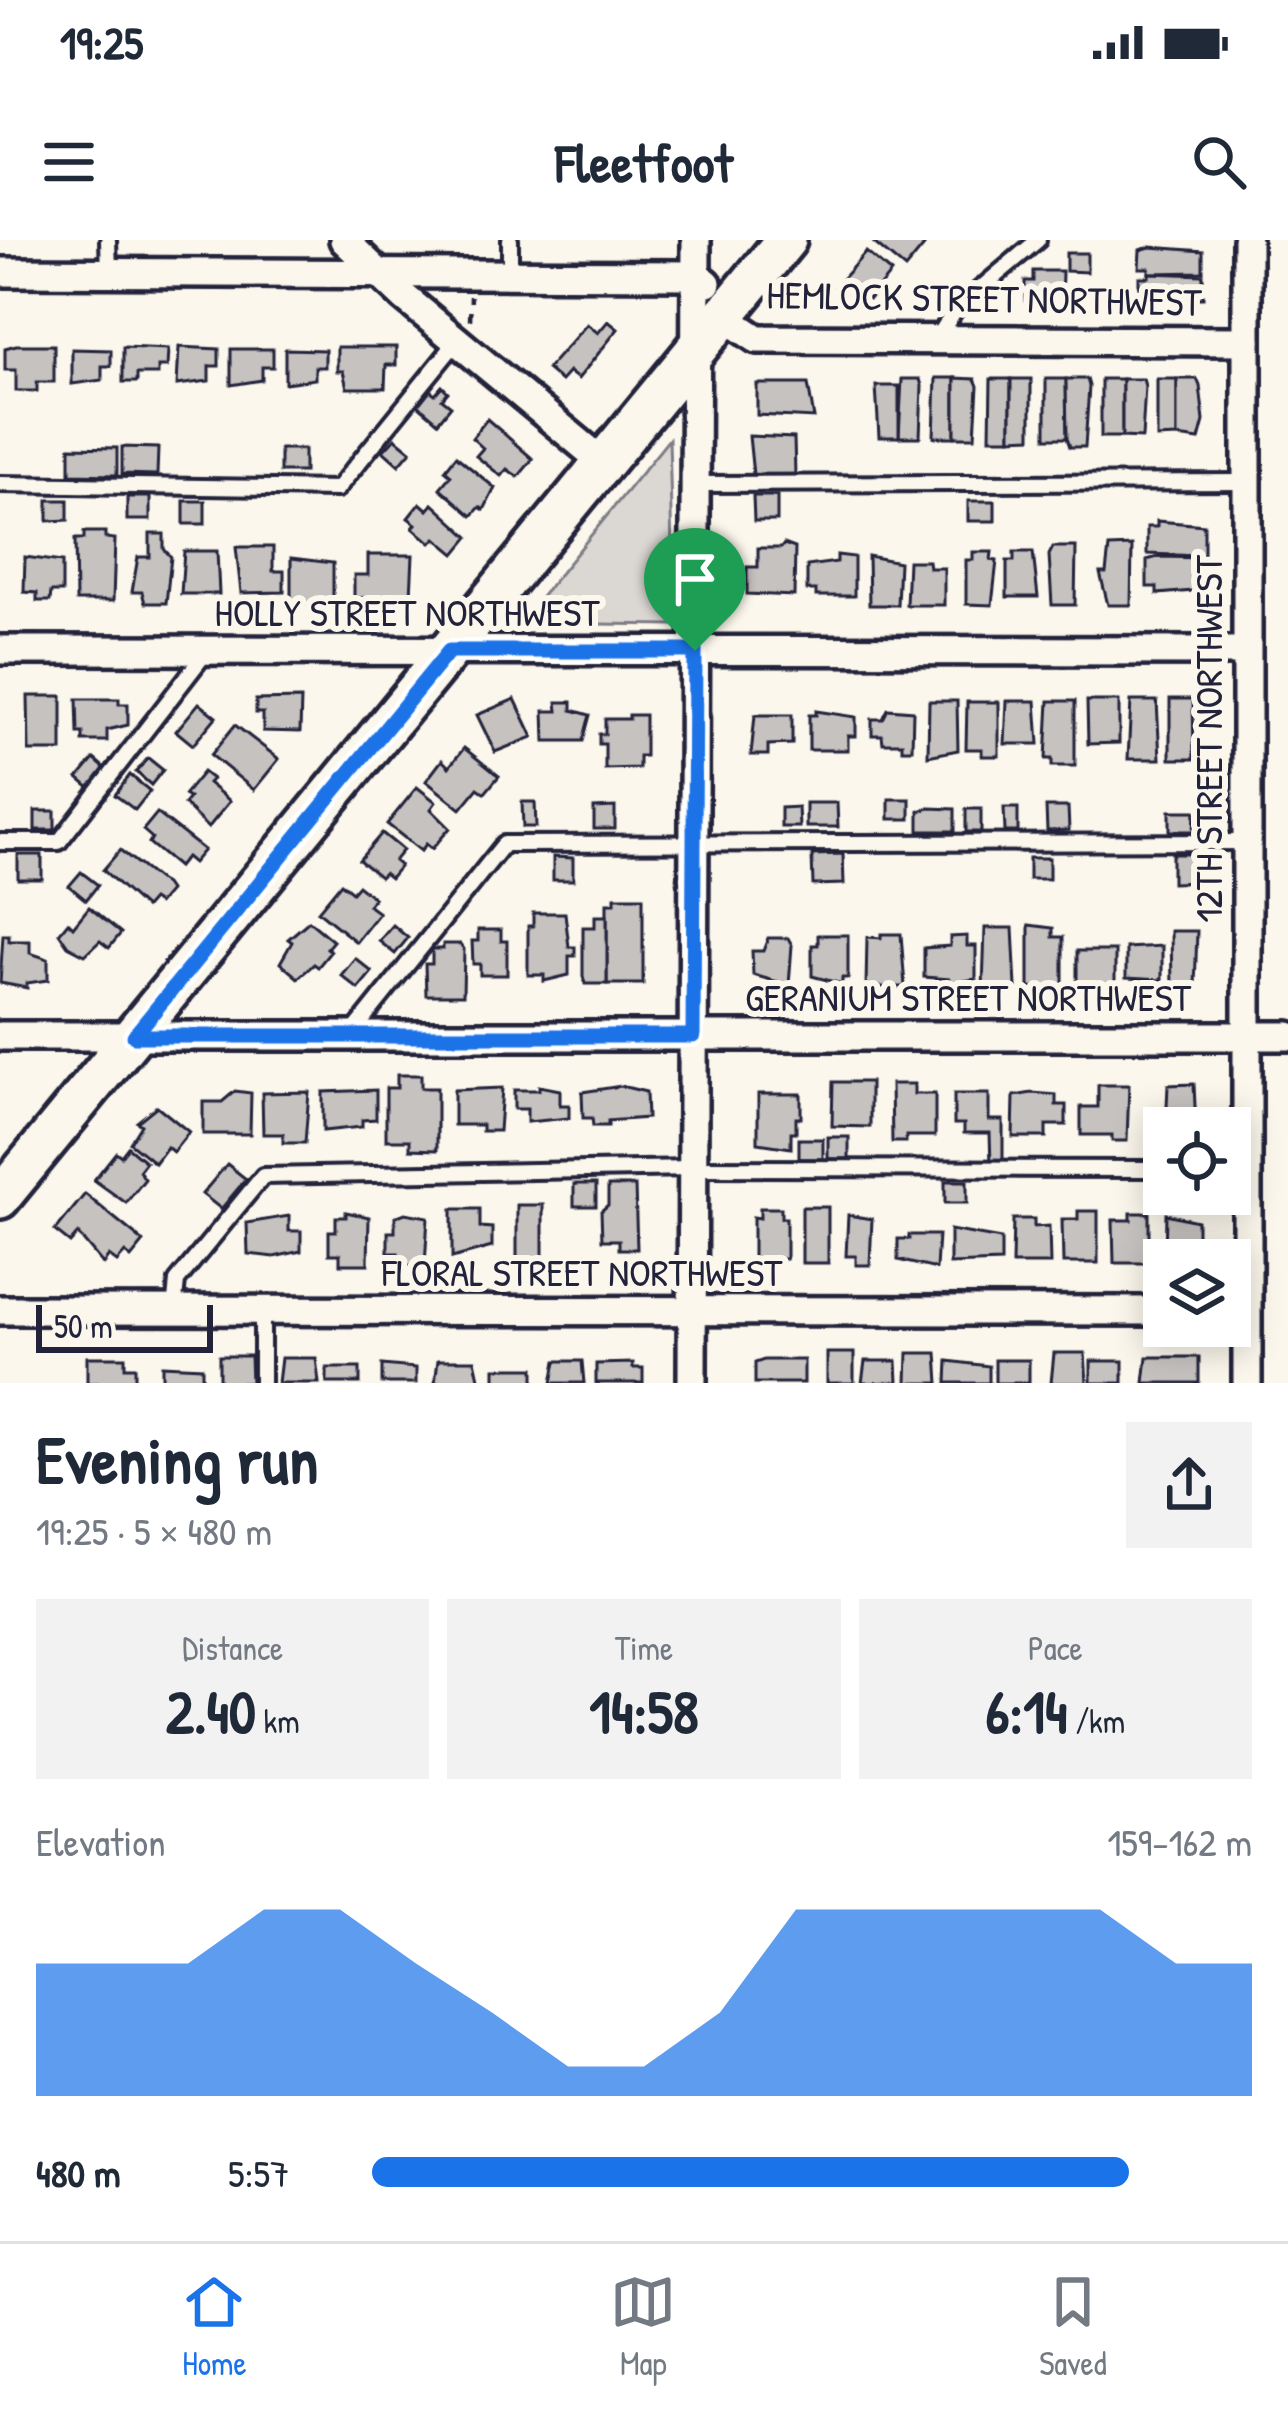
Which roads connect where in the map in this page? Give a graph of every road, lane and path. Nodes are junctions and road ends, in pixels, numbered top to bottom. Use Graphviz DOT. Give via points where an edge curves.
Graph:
graph roads {
  1 [pos="108,240"];
  2 [pos="344,240"];
  3 [pos="510,240"];
  4 [pos="697,240"];
  5 [pos="786,240"];
  6 [pos="1038,240"];
  7 [pos="1247,240"];
  8 [pos="0,272"];
  9 [pos="110,273"];
  10 [pos="377,273"];
  11 [pos="510,274"];
  12 [pos="697,275"];
  13 [pos="470,296"];
  14 [pos="730,310"];
  15 [pos="464,331"];
  16 [pos="936,340"];
  17 [pos="1247,341"];
  18 [pos="697,353"];
  19 [pos="604,463"];
  20 [pos="1247,482"];
  21 [pos="0,484"];
  22 [pos="696,484"];
  23 [pos="0,650"];
  24 [pos="206,651"];
  25 [pos="449,651"];
  26 [pos="695,651"];
  27 [pos="1246,651"];
  28 [pos="694,841"];
  29 [pos="0,842"];
  30 [pos="1246,842"];
  31 [pos="0,1036"];
  32 [pos="134,1036"];
  33 [pos="350,1036"];
  34 [pos="693,1036"];
  35 [pos="1247,1036"];
  36 [pos="1288,1036"];
  37 [pos="1242,1107"];
  38 [pos="693,1168"];
  39 [pos="1143,1169"];
  40 [pos="0,1198"];
  41 [pos="0,1310"];
  42 [pos="174,1311"];
  43 [pos="262,1311"];
  44 [pos="692,1311"];
  45 [pos="1143,1311"];
  46 [pos="1242,1347"];
  47 [pos="262,1383"];
  48 [pos="692,1383"];
  49 [pos="1247,1383"];
  1 -- 9 [label="lane"];
  2 -- 10 [label="street"];
  3 -- 11 [label="lane"];
  4 -- 12 [label="street"];
  5 -- 14 [label="main road"];
  6 -- 16 [label="lane" via="955,310"];
  7 -- 17 [label="street, 12TH STREET NORTHWEST"];
  8 -- 9 [label="street"];
  9 -- 10 [label="street"];
  10 -- 11 [label="street"];
  10 -- 15 [label="street"];
  11 -- 12 [label="street"];
  12 -- 14 [label="street, HEMLOCK STREET NORTHWEST"];
  12 -- 18 [label="street"];
  13 -- 15 [label="path"];
  14 -- 16 [label="street, HEMLOCK STREET NORTHWEST" via="757,339"];
  14 -- 18 [label="main road"];
  15 -- 19 [label="street"];
  15 -- 21 [label="lane" via="337,489"];
  16 -- 17 [label="street, HEMLOCK STREET NORTHWEST"];
  17 -- 20 [label="street, 12TH STREET NORTHWEST"];
  18 -- 19 [label="main road"];
  18 -- 22 [label="street"];
  19 -- 25 [label="main road"];
  20 -- 22 [label="lane"];
  20 -- 27 [label="street, 12TH STREET NORTHWEST"];
  22 -- 26 [label="street"];
  23 -- 24 [label="street, HOLLY STREET NORTHWEST"];
  24 -- 25 [label="street, HOLLY STREET NORTHWEST"];
  24 -- 29 [label="lane" via="59,842"];
  25 -- 26 [label="street, HOLLY STREET NORTHWEST"];
  25 -- 32 [label="main road"];
  26 -- 27 [label="street, HOLLY STREET NORTHWEST"];
  26 -- 28 [label="street"];
  27 -- 30 [label="street, 12TH STREET NORTHWEST"];
  28 -- 30 [label="lane"];
  28 -- 33 [label="lane" via="504,844"];
  28 -- 34 [label="street"];
  30 -- 35 [label="street, 12TH STREET NORTHWEST"];
  31 -- 32 [label="street, GERANIUM STREET NORTHWEST"];
  32 -- 33 [label="street, GERANIUM STREET NORTHWEST"];
  32 -- 40 [label="main road"];
  33 -- 34 [label="street, GERANIUM STREET NORTHWEST"];
  34 -- 35 [label="street, GERANIUM STREET NORTHWEST"];
  34 -- 38 [label="street"];
  35 -- 36 [label="street, GERANIUM STREET NORTHWEST"];
  35 -- 37 [label="street, 12TH STREET NORTHWEST"];
  38 -- 39 [label="lane"];
  38 -- 42 [label="lane" via="263,1176 177,1282"];
  38 -- 44 [label="street"];
  41 -- 42 [label="street, FLORAL STREET NORTHWEST"];
  42 -- 43 [label="street, FLORAL STREET NORTHWEST"];
  43 -- 44 [label="street, FLORAL STREET NORTHWEST"];
  43 -- 47 [label="lane"];
  44 -- 45 [label="street, FLORAL STREET NORTHWEST"];
  44 -- 48 [label="street"];
  46 -- 49 [label="street, 12TH STREET NORTHWEST"];
}
